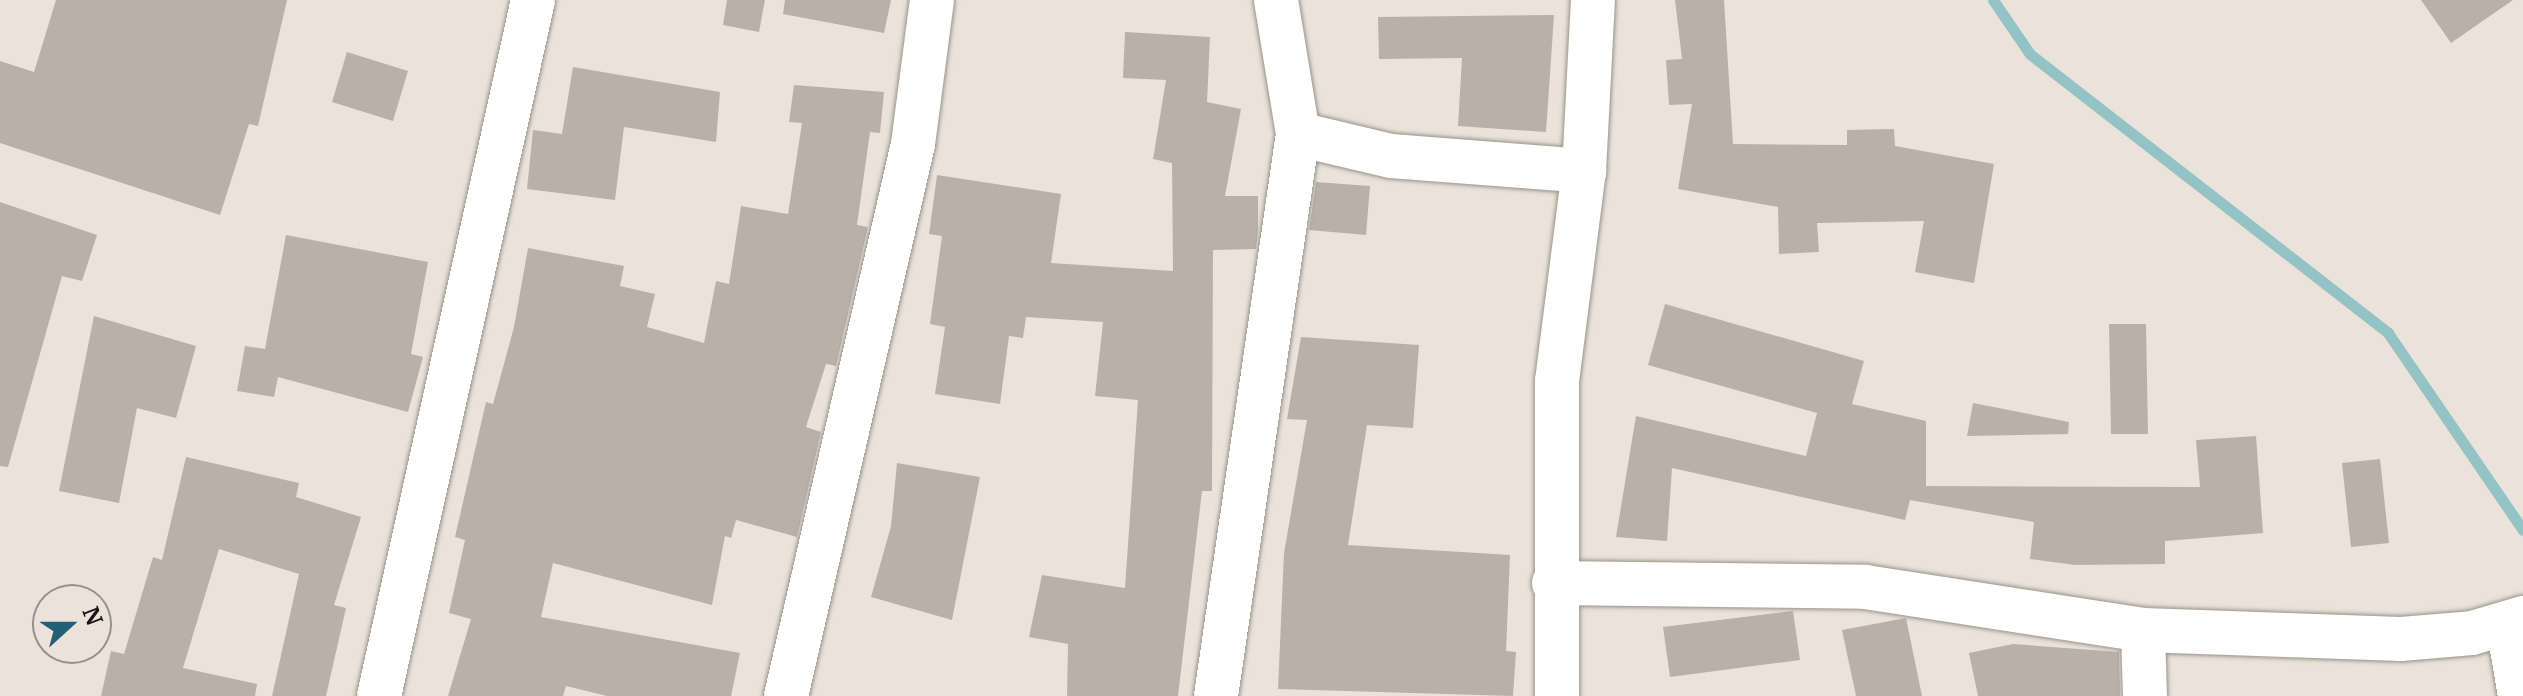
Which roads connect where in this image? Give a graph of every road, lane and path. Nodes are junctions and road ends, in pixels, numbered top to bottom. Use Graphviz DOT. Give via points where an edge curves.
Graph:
graph roads {
  1 [pos="533,0"];
  2 [pos="932,0"];
  3 [pos="1276,0"];
  4 [pos="1593,0"];
  5 [pos="1298,134"];
  6 [pos="1584,171"];
  7 [pos="1554,583"];
  8 [pos="2515,621"];
  9 [pos="2143,630"];
  10 [pos="379,696"];
  11 [pos="786,696"];
  12 [pos="1216,696"];
  13 [pos="1557,696"];
  14 [pos="2145,696"];
  15 [pos="2520,696"];
  1 -- 10 [label="street"];
  2 -- 11 [label="street" via="913,144"];
  3 -- 5 [label="street"];
  4 -- 6 [label="street"];
  5 -- 6 [label="street" via="1391,156"];
  5 -- 12 [label="street"];
  6 -- 7 [label="street" via="1557,381"];
  7 -- 9 [label="street" via="1866,587"];
  7 -- 13 [label="street"];
  8 -- 9 [label="street" via="2401,639"];
  8 -- 15 [label="street"];
  9 -- 14 [label="street"];
}
